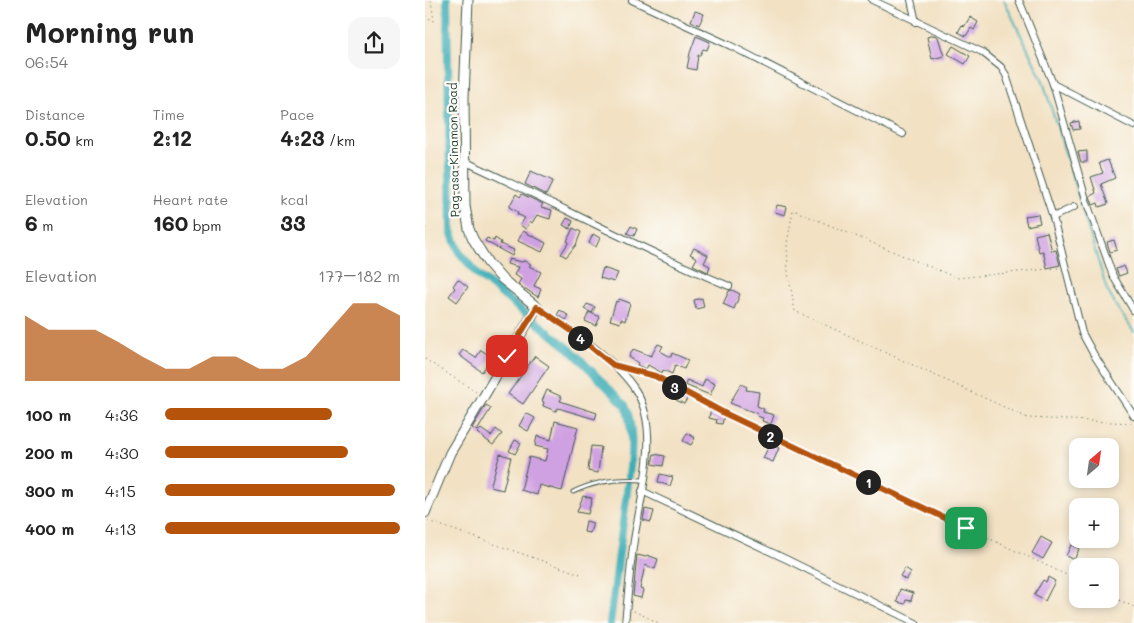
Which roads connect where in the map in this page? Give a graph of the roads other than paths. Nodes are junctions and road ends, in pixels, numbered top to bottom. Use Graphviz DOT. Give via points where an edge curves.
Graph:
graph roads {
  1 [pos="467,0"];
  2 [pos="632,0"];
  3 [pos="872,0"];
  4 [pos="911,0"];
  5 [pos="1019,0"];
  6 [pos="916,22"];
  7 [pos="1053,84"];
  8 [pos="1134,126"];
  9 [pos="903,134"];
  10 [pos="466,162"];
  11 [pos="1074,207"];
  12 [pos="1053,217"];
  13 [pos="729,286"];
  14 [pos="537,307"];
  15 [pos="1134,311"];
  16 [pos="1134,416"];
  17 [pos="644,480"];
  18 [pos="642,490"];
  19 [pos="573,492"];
  20 [pos="425,513"];
  21 [pos="625,623"];
  22 [pos="916,623"];
  1 -- 10 [label="street, Pag-asa-Kinamon Road"];
  2 -- 9 [label="street" via="731,46"];
  3 -- 6 [label="street"];
  4 -- 6 [label="street"];
  5 -- 7 [label="street"];
  6 -- 12 [label="street" via="982,52 1001,66"];
  7 -- 8 [label="street"];
  7 -- 15 [label="street" via="1085,203 1113,276"];
  10 -- 13 [label="street" via="670,261"];
  10 -- 14 [label="street, Pag-asa-Kinamon Road" via="466,218 473,239 497,273"];
  11 -- 12 [label="street"];
  12 -- 16 [label="street" via="1082,333"];
  14 -- 17 [label="street" via="613,365 635,389 646,415"];
  14 -- 20 [label="street" via="450,453"];
  17 -- 18 [label="street"];
  17 -- 19 [label="lane" via="597,482"];
  18 -- 21 [label="street"];
  18 -- 22 [label="street"];
}
